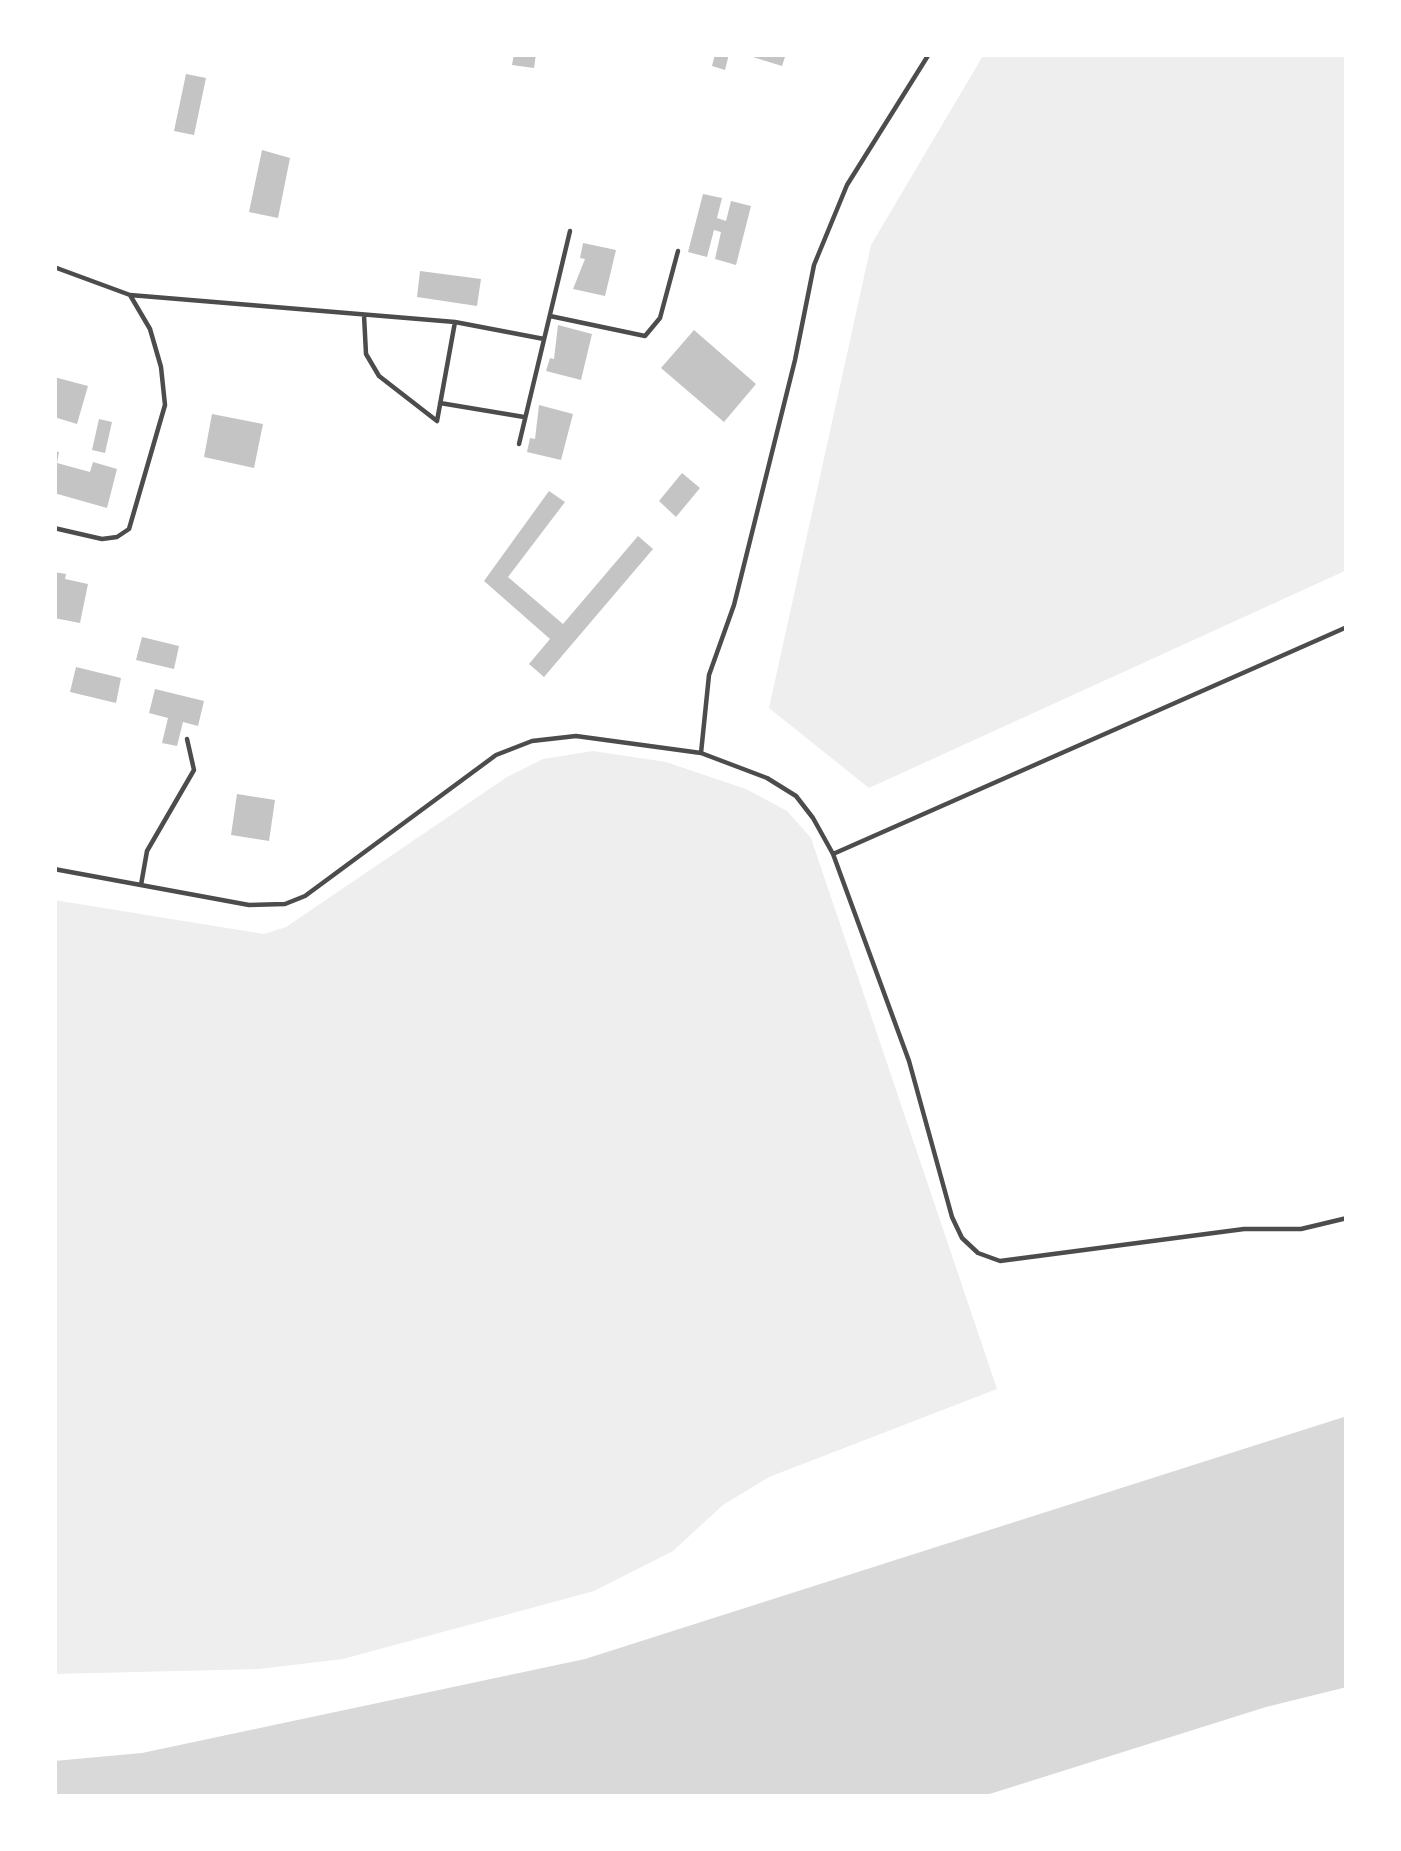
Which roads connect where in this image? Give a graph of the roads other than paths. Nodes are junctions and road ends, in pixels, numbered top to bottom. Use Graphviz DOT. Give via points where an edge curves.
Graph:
graph roads {
  1 [pos="929,54"];
  2 [pos="570,231"];
  3 [pos="678,251"];
  4 [pos="54,268"];
  5 [pos="130,295"];
  6 [pos="364,314"];
  7 [pos="550,316"];
  8 [pos="455,322"];
  9 [pos="544,339"];
  10 [pos="440,403"];
  11 [pos="526,417"];
  12 [pos="519,443"];
  13 [pos="54,528"];
  14 [pos="1347,627"];
  15 [pos="187,739"];
  16 [pos="700,753"];
  17 [pos="833,854"];
  18 [pos="54,869"];
  19 [pos="141,885"];
  20 [pos="1347,1218"];
  1 -- 16 [label="lane" via="847,185 814,265 734,604 709,675"];
  2 -- 7 [label="lane"];
  3 -- 7 [label="lane" via="660,318 646,337"];
  4 -- 5 [label="lane"];
  5 -- 6 [label="lane"];
  5 -- 13 [label="lane" via="150,329 165,385 135,518 129,530 102,539"];
  6 -- 8 [label="lane"];
  6 -- 10 [label="lane" via="366,354 379,376 437,421"];
  7 -- 9 [label="lane"];
  8 -- 9 [label="lane"];
  8 -- 10 [label="lane"];
  9 -- 11 [label="lane"];
  10 -- 11 [label="lane"];
  11 -- 12 [label="lane"];
  14 -- 17 [label="lane"];
  15 -- 19 [label="lane" via="194,770 146,851"];
  16 -- 17 [label="lane" via="796,796"];
  16 -- 19 [label="lane" via="576,736 532,741 496,755 285,904"];
  17 -- 20 [label="lane" via="909,1061 952,1217 977,1253 1000,1261"];
  18 -- 19 [label="lane"];
}
